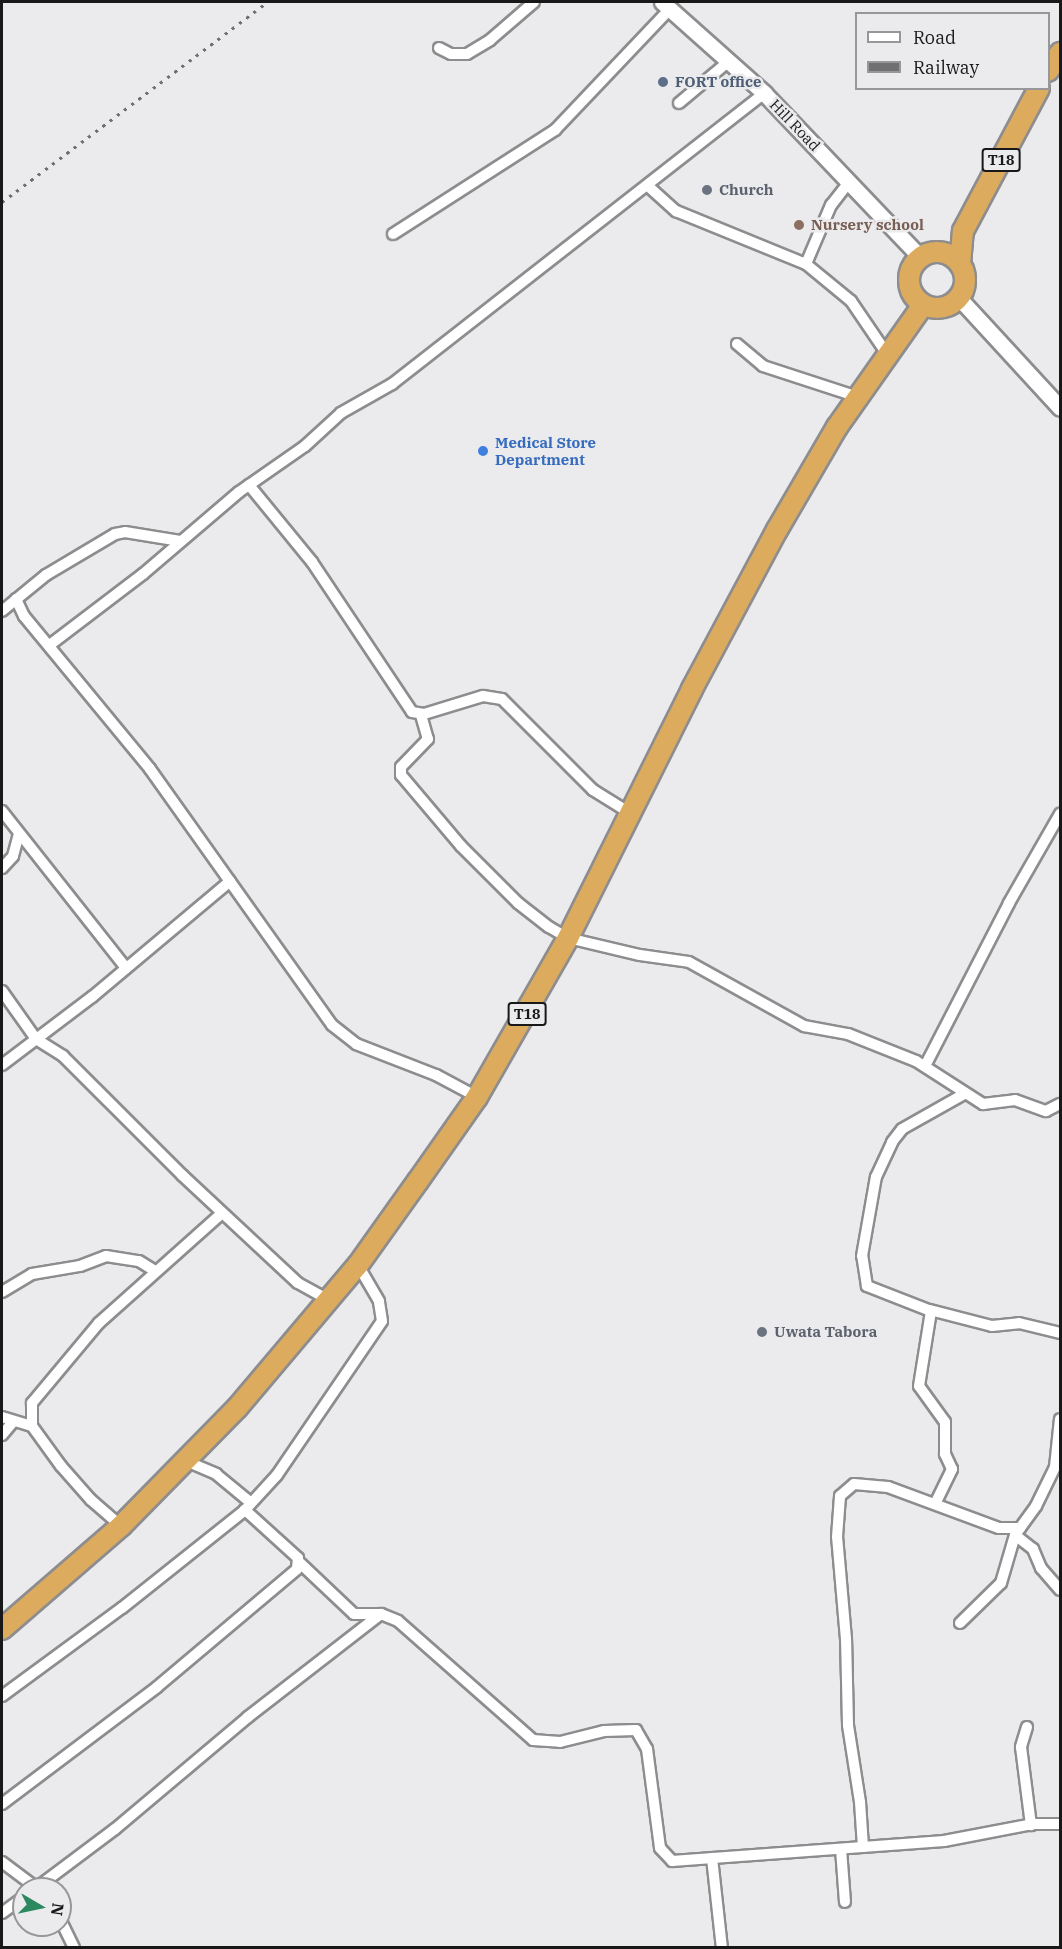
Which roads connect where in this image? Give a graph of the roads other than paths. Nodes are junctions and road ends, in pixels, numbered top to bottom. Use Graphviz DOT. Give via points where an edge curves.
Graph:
graph roads {
  1 [pos="534,2"];
  2 [pos="666,5"];
  3 [pos="439,48"];
  4 [pos="1060,53"];
  5 [pos="729,61"];
  6 [pos="1050,68"];
  7 [pos="1038,90"];
  8 [pos="764,93"];
  9 [pos="679,103"];
  10 [pos="850,181"];
  11 [pos="648,186"];
  12 [pos="963,231"];
  13 [pos="393,234"];
  14 [pos="929,254"];
  15 [pos="806,264"];
  16 [pos="960,264"];
  17 [pos="959,298"];
  18 [pos="923,304"];
  19 [pos="737,344"];
  20 [pos="887,354"];
  21 [pos="858,397"];
  22 [pos="1060,408"];
  23 [pos="249,485"];
  24 [pos="180,541"];
  25 [pos="16,599"];
  26 [pos="2,610"];
  27 [pos="24,615"];
  28 [pos="51,644"];
  29 [pos="421,715"];
  30 [pos="2,811"];
  31 [pos="630,813"];
  32 [pos="1060,814"];
  33 [pos="19,834"];
  34 [pos="2,868"];
  35 [pos="230,881"];
  36 [pos="568,938"];
  37 [pos="126,968"];
  38 [pos="2,991"];
  39 [pos="36,1039"];
  40 [pos="2,1065"];
  41 [pos="926,1066"];
  42 [pos="964,1094"];
  43 [pos="477,1097"];
  44 [pos="1060,1104"];
  45 [pos="222,1213"];
  46 [pos="358,1265"];
  47 [pos="155,1271"];
  48 [pos="3,1288"];
  49 [pos="329,1300"];
  50 [pos="930,1310"];
  51 [pos="1060,1333"];
  52 [pos="2,1417"];
  53 [pos="1060,1419"];
  54 [pos="12,1423"];
  55 [pos="32,1426"];
  56 [pos="1058,1433"];
  57 [pos="2,1435"];
  58 [pos="186,1461"];
  59 [pos="935,1504"];
  60 [pos="248,1506"];
  61 [pos="121,1526"];
  62 [pos="1018,1532"];
  63 [pos="300,1563"];
  64 [pos="1060,1590"];
  65 [pos="381,1614"];
  66 [pos="960,1623"];
  67 [pos="2,1629"];
  68 [pos="2,1696"];
  69 [pos="1027,1727"];
  70 [pos="2,1804"];
  71 [pos="1060,1824"];
  72 [pos="1031,1825"];
  73 [pos="862,1847"];
  74 [pos="841,1849"];
  75 [pos="712,1858"];
  76 [pos="2,1862"];
  77 [pos="21,1877"];
  78 [pos="51,1877"];
  79 [pos="845,1902"];
  80 [pos="722,1947"];
  1 -- 3 [label="street" via="490,40 467,54 451,54"];
  2 -- 5 [label="main road, Hill Road"];
  2 -- 13 [label="street" via="555,130"];
  4 -- 6 [label="highway"];
  5 -- 8 [label="main road, Hill Road"];
  5 -- 9 [label="street"];
  7 -- 12 [label="highway, T18"];
  8 -- 10 [label="main road, Hill Road"];
  8 -- 11 [label="street"];
  10 -- 14 [label="main road, Hill Road"];
  10 -- 15 [label="street" via="831,205"];
  11 -- 15 [label="street" via="676,211"];
  11 -- 23 [label="street" via="392,384 341,413 305,446"];
  12 -- 14 [label="highway, T18"];
  12 -- 16 [label="highway, T18"];
  14 -- 16 [label="highway"];
  14 -- 18 [label="highway" via="910,272 911,291"];
  15 -- 20 [label="street" via="851,301"];
  16 -- 17 [label="highway" via="965,281"];
  17 -- 18 [label="highway" via="946,307"];
  17 -- 22 [label="main road"];
  18 -- 20 [label="highway, T18"];
  19 -- 21 [label="street" via="763,366"];
  20 -- 21 [label="highway, T18"];
  21 -- 31 [label="highway, T18" via="777,530"];
  23 -- 24 [label="street"];
  23 -- 29 [label="street" via="312,561 409,709"];
  24 -- 25 [label="street" via="125,532 115,534 46,575"];
  24 -- 28 [label="street"];
  25 -- 26 [label="street"];
  25 -- 27 [label="street"];
  26 -- 27 [label="street"];
  27 -- 28 [label="street"];
  28 -- 35 [label="street" via="150,769"];
  29 -- 31 [label="street" via="483,696 502,699 593,790"];
  29 -- 36 [label="street" via="428,739 401,767 401,775 511,897"];
  30 -- 33 [label="street"];
  31 -- 36 [label="highway, T18"];
  32 -- 41 [label="street" via="1009,903"];
  33 -- 34 [label="street" via="13,856"];
  33 -- 37 [label="street"];
  35 -- 37 [label="street"];
  35 -- 43 [label="street" via="290,970 338,1030 356,1044 436,1075"];
  36 -- 41 [label="street" via="640,956 686,961 804,1026 848,1034"];
  36 -- 43 [label="highway, T18"];
  37 -- 39 [label="street"];
  38 -- 39 [label="street"];
  39 -- 40 [label="street"];
  39 -- 45 [label="street" via="63,1056"];
  41 -- 42 [label="street"];
  42 -- 44 [label="street" via="983,1104 1015,1100 1042,1111"];
  42 -- 50 [label="street" via="895,1137 876,1177 864,1234 862,1271 867,1286"];
  43 -- 46 [label="highway, T18"];
  45 -- 47 [label="street"];
  45 -- 49 [label="street" via="298,1283"];
  46 -- 49 [label="highway, T18"];
  46 -- 60 [label="street" via="379,1301 383,1316 380,1327 296,1450"];
  47 -- 48 [label="street" via="139,1261 106,1256 80,1266 32,1274"];
  47 -- 55 [label="street" via="87,1335 32,1403"];
  49 -- 58 [label="highway, T18" via="270,1372"];
  50 -- 51 [label="street" via="992,1326 1019,1323"];
  50 -- 59 [label="street" via="919,1386 945,1422 945,1454 952,1469"];
  52 -- 54 [label="street"];
  53 -- 56 [label="street"];
  54 -- 55 [label="street"];
  54 -- 57 [label="street"];
  55 -- 61 [label="street" via="70,1478"];
  56 -- 62 [label="street" via="1055,1467"];
  58 -- 60 [label="street" via="216,1474"];
  58 -- 61 [label="highway, T18"];
  59 -- 62 [label="street"];
  59 -- 73 [label="street" via="900,1490 859,1484 847,1486 840,1496 837,1537 846,1639 848,1725 860,1802"];
  60 -- 63 [label="street"];
  60 -- 68 [label="street"];
  61 -- 67 [label="highway, T18"];
  62 -- 64 [label="street"];
  62 -- 66 [label="street" via="1000,1586"];
  63 -- 65 [label="street" via="354,1614"];
  63 -- 70 [label="street" via="287,1579 187,1658 158,1687"];
  65 -- 75 [label="street" via="415,1635 535,1741 565,1741 620,1728 636,1730 647,1749 662,1853 675,1861"];
  65 -- 78 [label="street"];
  69 -- 72 [label="street" via="1021,1747"];
  71 -- 72 [label="street"];
  72 -- 73 [label="street" via="944,1842"];
  73 -- 74 [label="street"];
  74 -- 75 [label="street"];
  74 -- 79 [label="street"];
  75 -- 80 [label="street"];
  76 -- 77 [label="street"];
}
